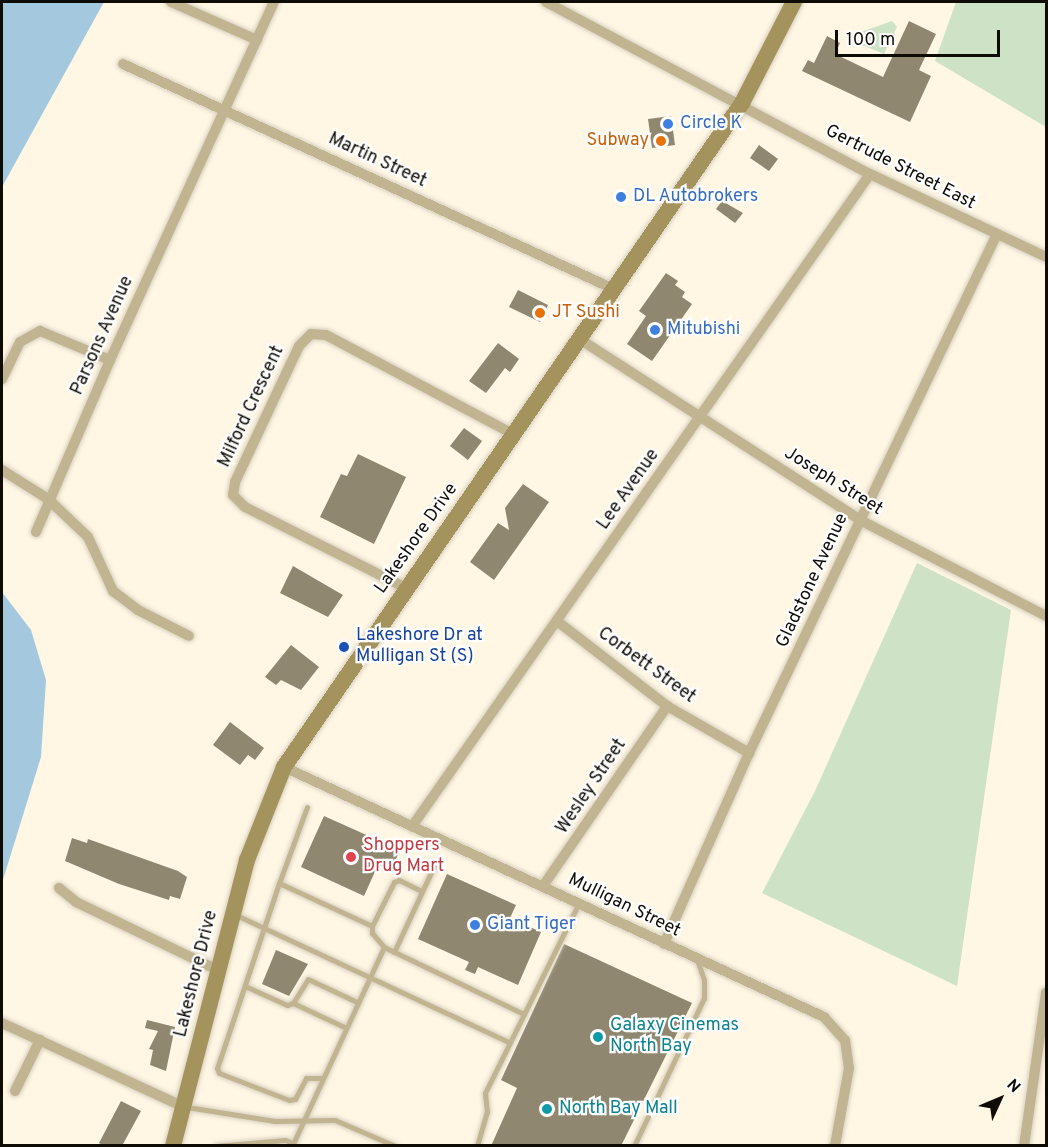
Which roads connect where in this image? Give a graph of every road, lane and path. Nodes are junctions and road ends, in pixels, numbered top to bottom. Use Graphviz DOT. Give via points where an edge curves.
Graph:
graph roads {
  1 [pos="171,2"];
  2 [pos="274,2"];
  3 [pos="546,2"];
  4 [pos="794,2"];
  5 [pos="257,40"];
  6 [pos="123,64"];
  7 [pos="742,103"];
  8 [pos="226,110"];
  9 [pos="870,174"];
  10 [pos="997,234"];
  11 [pos="1047,257"];
  12 [pos="616,290"];
  13 [pos="581,340"];
  14 [pos="110,360"];
  15 [pos="2,379"];
  16 [pos="701,416"];
  17 [pos="515,435"];
  18 [pos="2,470"];
  19 [pos="48,499"];
  20 [pos="860,520"];
  21 [pos="36,532"];
  22 [pos="406,588"];
  23 [pos="1047,616"];
  24 [pos="557,621"];
  25 [pos="189,636"];
  26 [pos="667,706"];
  27 [pos="749,753"];
  28 [pos="284,767"];
  29 [pos="307,807"];
  30 [pos="414,825"];
  31 [pos="434,866"];
  32 [pos="279,883"];
  33 [pos="543,886"];
  34 [pos="58,888"];
  35 [pos="422,891"];
  36 [pos="579,903"];
  37 [pos="233,914"];
  38 [pos="372,926"];
  39 [pos="264,928"];
  40 [pos="664,944"];
  41 [pos="384,947"];
  42 [pos="394,952"];
  43 [pos="696,958"];
  44 [pos="217,970"];
  45 [pos="369,977"];
  46 [pos="245,986"];
  47 [pos="1047,993"];
  48 [pos="357,1002"];
  49 [pos="293,1003"];
  50 [pos="524,1014"];
  51 [pos="2,1023"];
  52 [pos="344,1027"];
  53 [pos="40,1040"];
  54 [pos="509,1042"];
  55 [pos="321,1078"];
  56 [pos="15,1090"];
  57 [pos="183,1107"];
  58 [pos="303,1121"];
  59 [pos="293,1144"];
  60 [pos="174,1146"];
  61 [pos="216,1146"];
  62 [pos="395,1146"];
  63 [pos="477,1146"];
  64 [pos="634,1146"];
  65 [pos="835,1146"];
  66 [pos="1024,1146"];
  1 -- 5 [label="street"];
  2 -- 5 [label="street, Parsons Avenue"];
  3 -- 7 [label="street, Gertrude Street East"];
  4 -- 7 [label="main road, Lakeshore Drive"];
  5 -- 8 [label="street, Parsons Avenue"];
  6 -- 8 [label="street, Martin Street"];
  7 -- 9 [label="street, Gertrude Street East"];
  7 -- 12 [label="main road, Lakeshore Drive"];
  8 -- 12 [label="street, Martin Street"];
  8 -- 14 [label="street, Parsons Avenue"];
  9 -- 10 [label="street, Gertrude Street East"];
  9 -- 16 [label="street, Lee Avenue"];
  10 -- 11 [label="street, Gertrude Street East"];
  10 -- 20 [label="street, Gladstone Avenue"];
  12 -- 13 [label="main road, Lakeshore Drive"];
  13 -- 16 [label="street, Joseph Street"];
  13 -- 17 [label="main road, Lakeshore Drive"];
  14 -- 15 [label="street" via="40,332 20,342"];
  14 -- 19 [label="street, Parsons Avenue"];
  16 -- 20 [label="street, Joseph Street"];
  16 -- 24 [label="street, Lee Avenue"];
  17 -- 22 [label="main road, Lakeshore Drive"];
  17 -- 22 [label="street, Milford Crescent" via="326,335 311,334 299,346 235,482 233,495 245,507"];
  18 -- 19 [label="street"];
  19 -- 21 [label="street, Parsons Avenue"];
  19 -- 25 [label="street" via="88,537 113,591 138,610"];
  20 -- 23 [label="street, Joseph Street"];
  20 -- 27 [label="street, Gladstone Avenue"];
  22 -- 28 [label="main road, Lakeshore Drive"];
  24 -- 26 [label="street, Corbett Street"];
  24 -- 30 [label="street, Lee Avenue"];
  26 -- 27 [label="street, Corbett Street"];
  26 -- 33 [label="street, Wesley Street"];
  27 -- 40 [label="street, Gladstone Avenue"];
  28 -- 30 [label="street, Mulligan Street"];
  28 -- 37 [label="main road, Lakeshore Drive" via="247,860"];
  29 -- 32 [label="lane"];
  30 -- 33 [label="street, Mulligan Street"];
  31 -- 35 [label="lane"];
  32 -- 38 [label="lane"];
  32 -- 39 [label="lane"];
  33 -- 36 [label="street, Mulligan Street"];
  34 -- 44 [label="street" via="76,902"];
  35 -- 38 [label="lane" via="399,880 394,882"];
  35 -- 42 [label="lane"];
  36 -- 40 [label="street, Mulligan Street"];
  36 -- 50 [label="lane"];
  37 -- 39 [label="lane"];
  37 -- 44 [label="main road, Lakeshore Drive"];
  38 -- 41 [label="lane" via="372,933"];
  39 -- 45 [label="lane"];
  39 -- 46 [label="lane"];
  40 -- 43 [label="street, Mulligan Street"];
  41 -- 42 [label="lane"];
  41 -- 45 [label="lane"];
  42 -- 50 [label="lane"];
  43 -- 64 [label="lane" via="704,980 704,998"];
  43 -- 65 [label="street, Mulligan Street" via="824,1017 845,1040 849,1068"];
  44 -- 57 [label="main road, Lakeshore Drive"];
  45 -- 48 [label="lane"];
  45 -- 54 [label="lane"];
  46 -- 49 [label="lane" via="287,1005"];
  46 -- 55 [label="lane" via="219,1072 289,1100 295,1099 306,1078"];
  47 -- 66 [label="street"];
  48 -- 49 [label="lane" via="308,979"];
  48 -- 52 [label="lane"];
  49 -- 52 [label="lane"];
  50 -- 54 [label="lane"];
  51 -- 53 [label="street"];
  52 -- 55 [label="lane"];
  53 -- 56 [label="street"];
  53 -- 57 [label="street"];
  54 -- 63 [label="lane" via="485,1093 488,1112"];
  55 -- 58 [label="lane"];
  57 -- 58 [label="lane" via="275,1121"];
  57 -- 60 [label="main road, Lakeshore Drive"];
  58 -- 59 [label="lane"];
  58 -- 62 [label="lane" via="335,1120"];
  59 -- 61 [label="lane" via="274,1140"];
}
